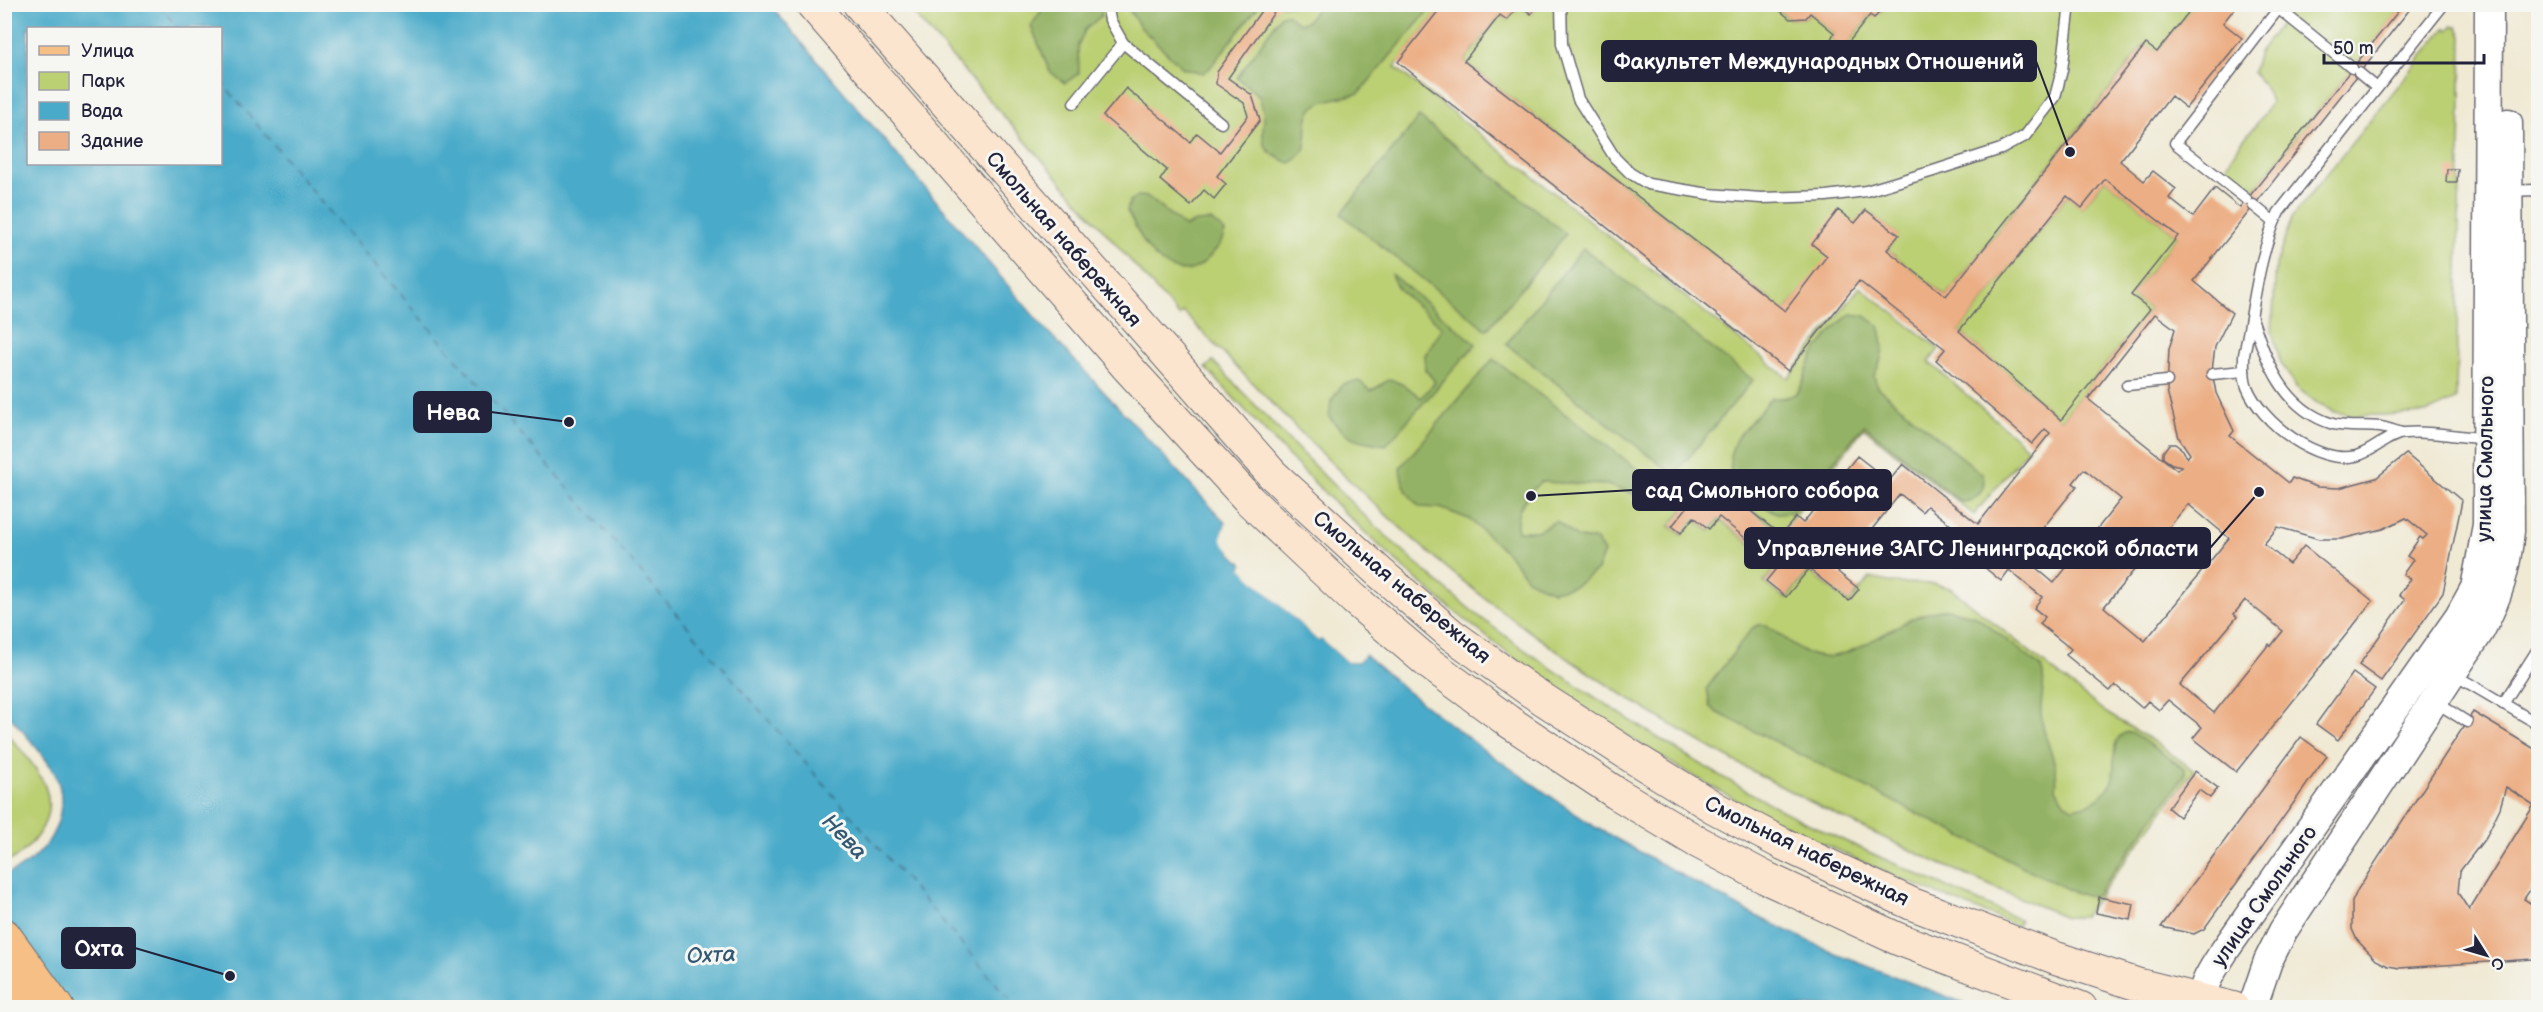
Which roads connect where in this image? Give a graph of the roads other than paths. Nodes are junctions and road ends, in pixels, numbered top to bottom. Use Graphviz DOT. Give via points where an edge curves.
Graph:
graph roads {
  1 [pos="812,4"];
  2 [pos="859,4"];
  3 [pos="1107,4"];
  4 [pos="1561,4"];
  5 [pos="2070,4"];
  6 [pos="2444,4"];
  7 [pos="2488,4"];
  8 [pos="2508,4"];
  9 [pos="2281,7"];
  10 [pos="1123,43"];
  11 [pos="2377,88"];
  12 [pos="1074,103"];
  13 [pos="1221,123"];
  14 [pos="2498,191"];
  15 [pos="2538,194"];
  16 [pos="2274,222"];
  17 [pos="2252,318"];
  18 [pos="2244,371"];
  19 [pos="2212,374"];
  20 [pos="2167,381"];
  21 [pos="2127,386"];
  22 [pos="2402,433"];
  23 [pos="2499,438"];
  24 [pos="2538,648"];
  25 [pos="2441,666"];
  26 [pos="2423,693"];
  27 [pos="2503,704"];
  28 [pos="2467,722"];
  29 [pos="2538,724"];
  30 [pos="2369,772"];
  31 [pos="4,935"];
  32 [pos="4,985"];
  33 [pos="2202,1004"];
  34 [pos="21,1008"];
  35 [pos="57,1008"];
  36 [pos="2081,1008"];
  37 [pos="2233,1008"];
  38 [pos="2252,1008"];
  1 -- 36 [label="main road, Смольная набережная" via="1121,360 1250,501 1430,664 1616,793 1746,868 1898,939"];
  2 -- 33 [label="main road, Смольная набережная" via="1272,474 1452,635 1636,760 1783,844 1912,903 2001,937"];
  3 -- 10 [label="lane" via="1110,20"];
  4 -- 5 [label="lane" via="1562,44 1578,99 1615,158 1630,173 1648,184 1761,198 1866,191 2001,149 2025,136 2055,97"];
  6 -- 11 [label="lane"];
  7 -- 14 [label="street, улица Смольного"];
  8 -- 14 [label="street, улица Смольного"];
  9 -- 11 [label="lane"];
  9 -- 16 [label="lane" via="2175,142"];
  10 -- 12 [label="lane"];
  10 -- 13 [label="lane"];
  11 -- 16 [label="lane"];
  14 -- 15 [label="lane" via="2534,190"];
  14 -- 23 [label="street, улица Смольного"];
  16 -- 17 [label="lane"];
  17 -- 18 [label="lane"];
  17 -- 22 [label="lane" via="2270,369 2282,388 2299,403 2332,423"];
  18 -- 19 [label="lane"];
  18 -- 22 [label="lane" via="2247,387 2259,406 2281,429 2329,457 2356,456"];
  20 -- 21 [label="lane"];
  22 -- 23 [label="lane"];
  23 -- 25 [label="street, улица Смольного" via="2475,588 2459,617"];
  24 -- 27 [label="lane"];
  25 -- 26 [label="street, улица Смольного"];
  25 -- 27 [label="lane"];
  26 -- 28 [label="lane"];
  26 -- 30 [label="street, улица Смольного"];
  27 -- 29 [label="lane"];
  30 -- 33 [label="street, улица Смольного" via="2225,950 2209,976"];
  30 -- 38 [label="street, улица Смольного" via="2268,961"];
  31 -- 35 [label="main road"];
  32 -- 34 [label="main road"];
  33 -- 37 [label="main road, Смольная набережная"];
}
